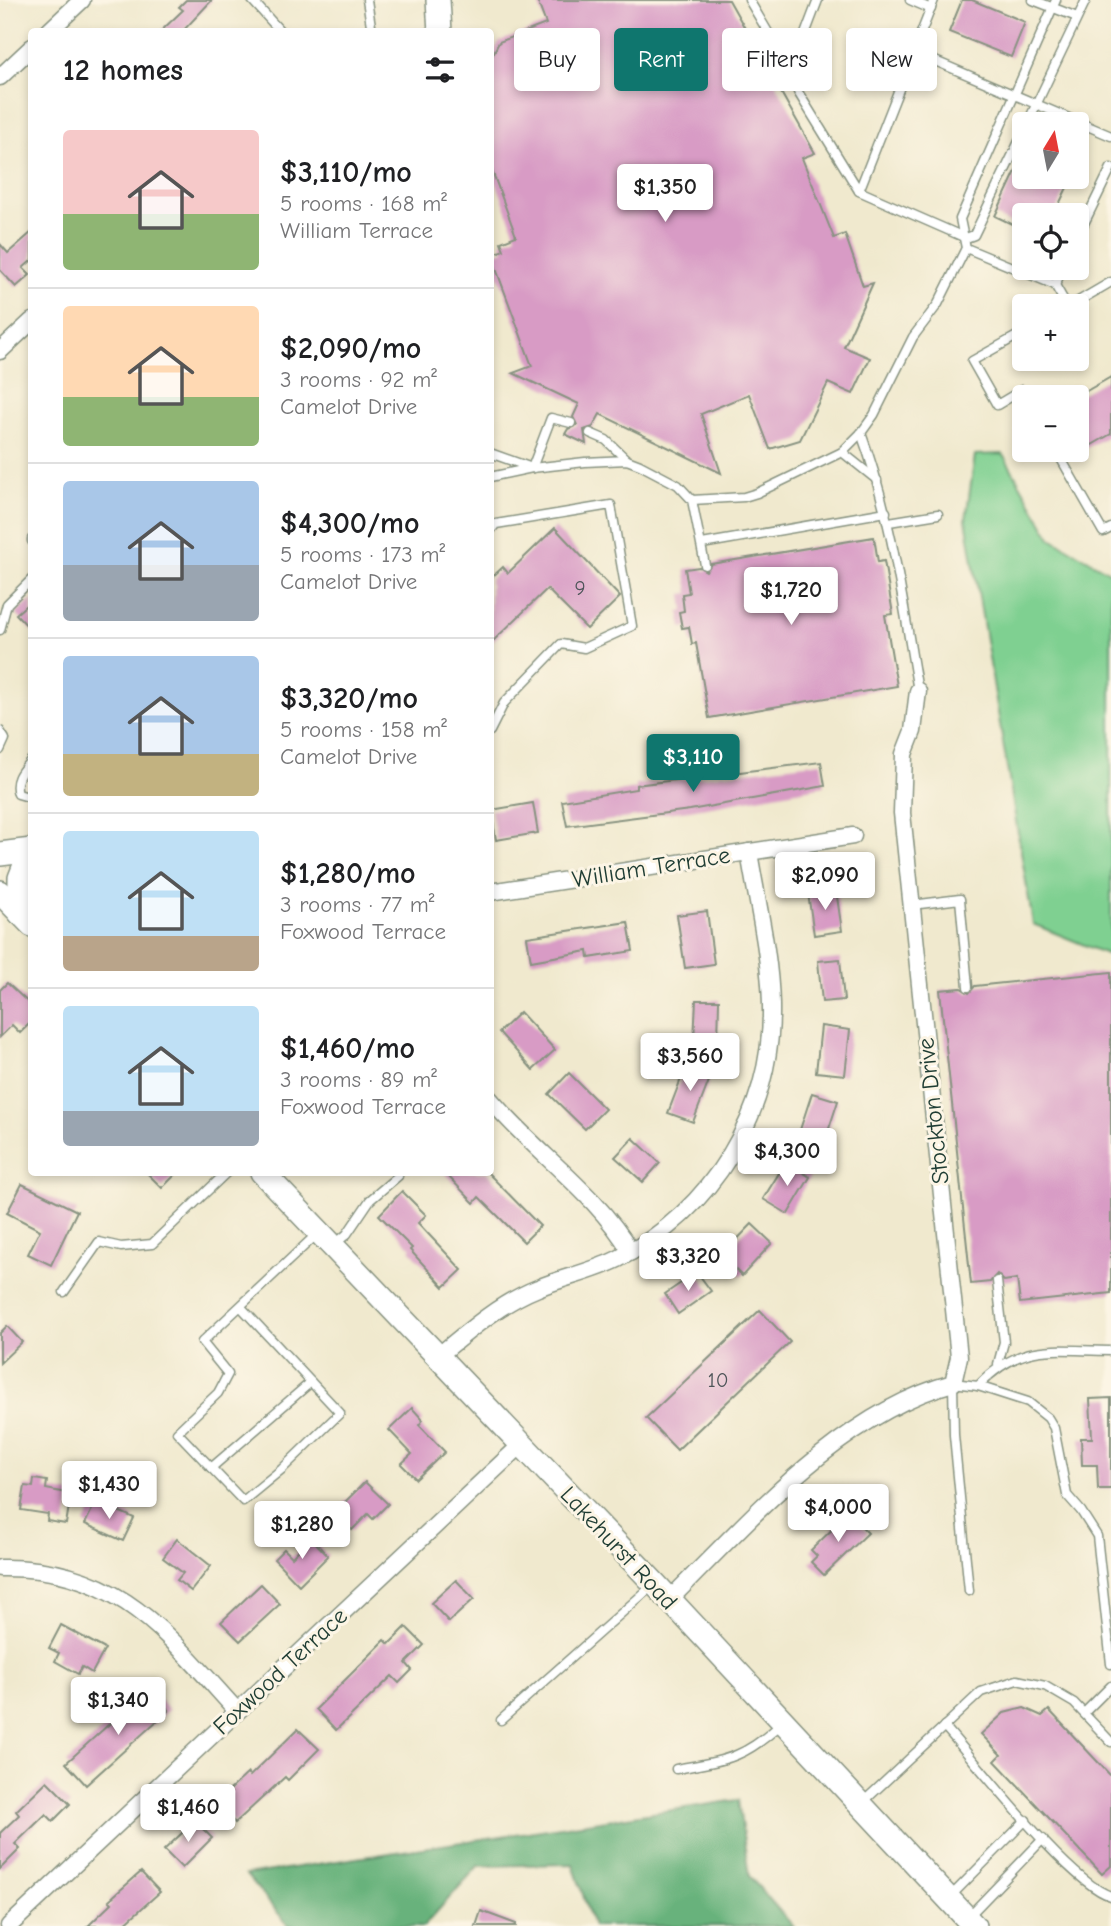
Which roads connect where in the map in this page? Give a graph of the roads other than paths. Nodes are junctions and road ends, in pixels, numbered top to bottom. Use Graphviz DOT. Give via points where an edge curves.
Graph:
graph roads {
  1 [pos="82,0"];
  2 [pos="252,0"];
  3 [pos="367,0"];
  4 [pos="438,0"];
  5 [pos="749,0"];
  6 [pos="818,0"];
  7 [pos="910,0"];
  8 [pos="1033,0"];
  9 [pos="1086,0"];
  10 [pos="933,4"];
  11 [pos="1054,4"];
  12 [pos="1077,17"];
  13 [pos="52,28"];
  14 [pos="277,28"];
  15 [pos="371,28"];
  16 [pos="440,28"];
  17 [pos="766,28"];
  18 [pos="807,28"];
  19 [pos="923,28"];
  20 [pos="28,51"];
  21 [pos="937,61"];
  22 [pos="0,77"];
  23 [pos="798,91"];
  24 [pos="898,91"];
  25 [pos="1015,94"];
  26 [pos="1037,103"];
  27 [pos="1033,112"];
  28 [pos="1111,136"];
  29 [pos="1012,156"];
  30 [pos="1111,169"];
  31 [pos="859,191"];
  32 [pos="1089,214"];
  33 [pos="966,243"];
  34 [pos="1057,280"];
  35 [pos="1111,282"];
  36 [pos="1055,285"];
  37 [pos="1061,294"];
  38 [pos="1089,294"];
  39 [pos="28,325"];
  40 [pos="1012,339"];
  41 [pos="0,351"];
  42 [pos="1012,396"];
  43 [pos="570,423"];
  44 [pos="590,433"];
  45 [pos="861,433"];
  46 [pos="842,452"];
  47 [pos="494,454"];
  48 [pos="627,460"];
  49 [pos="1063,462"];
  50 [pos="532,468"];
  51 [pos="494,476"];
  52 [pos="879,482"];
  53 [pos="692,500"];
  54 [pos="886,512"];
  55 [pos="938,514"];
  56 [pos="889,522"];
  57 [pos="494,526"];
  58 [pos="1111,528"];
  59 [pos="702,544"];
  60 [pos="705,565"];
  61 [pos="28,583"];
  62 [pos="0,630"];
  63 [pos="918,691"];
  64 [pos="494,723"];
  65 [pos="0,731"];
  66 [pos="0,750"];
  67 [pos="28,764"];
  68 [pos="28,797"];
  69 [pos="853,836"];
  70 [pos="28,850"];
  71 [pos="749,852"];
  72 [pos="0,854"];
  73 [pos="28,858"];
  74 [pos="494,891"];
  75 [pos="0,892"];
  76 [pos="912,905"];
  77 [pos="26,918"];
  78 [pos="968,987"];
  79 [pos="494,1103"];
  80 [pos="223,1176"];
  81 [pos="266,1176"];
  82 [pos="398,1176"];
  83 [pos="326,1239"];
  84 [pos="631,1252"];
  85 [pos="997,1281"];
  86 [pos="64,1292"];
  87 [pos="242,1307"];
  88 [pos="1111,1351"];
  89 [pos="437,1357"];
  90 [pos="998,1364"];
  91 [pos="311,1382"];
  92 [pos="953,1383"];
  93 [pos="978,1386"];
  94 [pos="521,1445"];
  95 [pos="211,1468"];
  96 [pos="0,1567"];
  97 [pos="969,1591"];
  98 [pos="662,1592"];
  99 [pos="1111,1664"];
  100 [pos="1111,1686"];
  101 [pos="237,1711"];
  102 [pos="1084,1712"];
  103 [pos="501,1720"];
  104 [pos="782,1723"];
  105 [pos="944,1726"];
  106 [pos="1111,1742"];
  107 [pos="676,1769"];
  108 [pos="860,1805"];
  109 [pos="1026,1820"];
  110 [pos="1043,1839"];
  111 [pos="1111,1896"];
  112 [pos="949,1898"];
  113 [pos="970,1922"];
  114 [pos="9,1926"];
  1 -- 13 [label="street"];
  2 -- 14 [label="lane"];
  3 -- 15 [label="lane"];
  4 -- 16 [label="main road"];
  5 -- 17 [label="lane"];
  6 -- 18 [label="lane"];
  7 -- 10 [label="lane"];
  8 -- 11 [label="lane"];
  9 -- 12 [label="lane"];
  10 -- 19 [label="lane"];
  11 -- 12 [label="lane"];
  11 -- 25 [label="lane"];
  12 -- 26 [label="lane"];
  20 -- 22 [label="street"];
  21 -- 25 [label="lane"];
  23 -- 31 [label="lane"];
  24 -- 31 [label="lane"];
  25 -- 26 [label="lane"];
  25 -- 33 [label="lane" via="960,219"];
  26 -- 27 [label="lane"];
  26 -- 28 [label="lane"];
  29 -- 33 [label="lane"];
  30 -- 32 [label="lane"];
  31 -- 33 [label="lane"];
  33 -- 36 [label="lane"];
  33 -- 45 [label="lane" via="938,304 914,337"];
  34 -- 36 [label="lane"];
  35 -- 38 [label="lane"];
  36 -- 37 [label="lane"];
  39 -- 41 [label="street"];
  40 -- 42 [label="lane" via="972,361 997,405"];
  43 -- 50 [label="lane" via="551,418"];
  44 -- 48 [label="lane" via="606,440"];
  45 -- 46 [label="lane"];
  45 -- 52 [label="lane, Stockton Drive"];
  46 -- 52 [label="lane"];
  46 -- 53 [label="lane" via="757,494"];
  47 -- 50 [label="lane"];
  48 -- 50 [label="lane"];
  48 -- 53 [label="lane" via="678,485"];
  49 -- 58 [label="lane" via="1103,532"];
  50 -- 51 [label="lane"];
  52 -- 54 [label="lane, Stockton Drive"];
  53 -- 59 [label="lane"];
  54 -- 56 [label="lane, Stockton Drive"];
  54 -- 59 [label="lane"];
  55 -- 56 [label="lane"];
  56 -- 63 [label="lane, Stockton Drive"];
  57 -- 64 [label="lane" via="611,505 632,626 584,648 561,644 504,703"];
  59 -- 60 [label="lane"];
  61 -- 62 [label="lane" via="7,604"];
  63 -- 76 [label="street, Stockton Drive" via="902,786"];
  65 -- 66 [label="lane" via="5,739"];
  67 -- 68 [label="lane" via="16,787 18,794"];
  69 -- 71 [label="street, William Terrace"];
  70 -- 72 [label="main road"];
  71 -- 74 [label="street, William Terrace"];
  71 -- 84 [label="street" via="771,1003 768,1057 754,1105 741,1137 711,1184 670,1226"];
  73 -- 77 [label="main road" via="20,878"];
  75 -- 77 [label="main road"];
  76 -- 78 [label="lane" via="960,900"];
  76 -- 92 [label="street, Stockton Drive" via="959,1357"];
  79 -- 84 [label="street" via="600,1209"];
  80 -- 86 [label="lane" via="152,1244 121,1247 99,1242"];
  81 -- 83 [label="main road, Lakehurst Road"];
  82 -- 83 [label="lane" via="370,1200 347,1234"];
  83 -- 87 [label="lane"];
  83 -- 89 [label="main road, Lakehurst Road"];
  84 -- 89 [label="street" via="513,1301"];
  85 -- 90 [label="lane" via="1004,1342"];
  87 -- 91 [label="lane"];
  87 -- 95 [label="lane" via="202,1342 228,1374 218,1393 177,1432"];
  88 -- 90 [label="lane" via="1027,1352"];
  89 -- 94 [label="main road, Lakehurst Road"];
  90 -- 93 [label="lane"];
  91 -- 95 [label="lane"];
  91 -- 95 [label="lane" via="340,1413 282,1469 243,1501"];
  92 -- 93 [label="lane"];
  92 -- 97 [label="lane"];
  92 -- 98 [label="street" via="892,1408 829,1451"];
  93 -- 99 [label="lane" via="1028,1402 1054,1428 1067,1495 1097,1536"];
  94 -- 98 [label="main road, Lakehurst Road"];
  94 -- 101 [label="street, Foxwood Terrace"];
  96 -- 101 [label="street" via="69,1575 118,1596 160,1627"];
  98 -- 103 [label="lane"];
  98 -- 104 [label="main road, Lakehurst Road"];
  100 -- 102 [label="lane"];
  101 -- 114 [label="street, Foxwood Terrace"];
  102 -- 105 [label="lane" via="1045,1686 1017,1680 981,1692"];
  102 -- 106 [label="lane"];
  104 -- 107 [label="lane" via="758,1746 734,1758"];
  104 -- 108 [label="main road, Lakehurst Road"];
  105 -- 108 [label="lane"];
  105 -- 109 [label="lane"];
  108 -- 112 [label="main road, Lakehurst Road"];
  109 -- 110 [label="lane"];
  109 -- 112 [label="lane"];
  110 -- 111 [label="lane" via="1097,1892"];
  110 -- 113 [label="lane"];
  112 -- 113 [label="main road, Lakehurst Road"];
}
